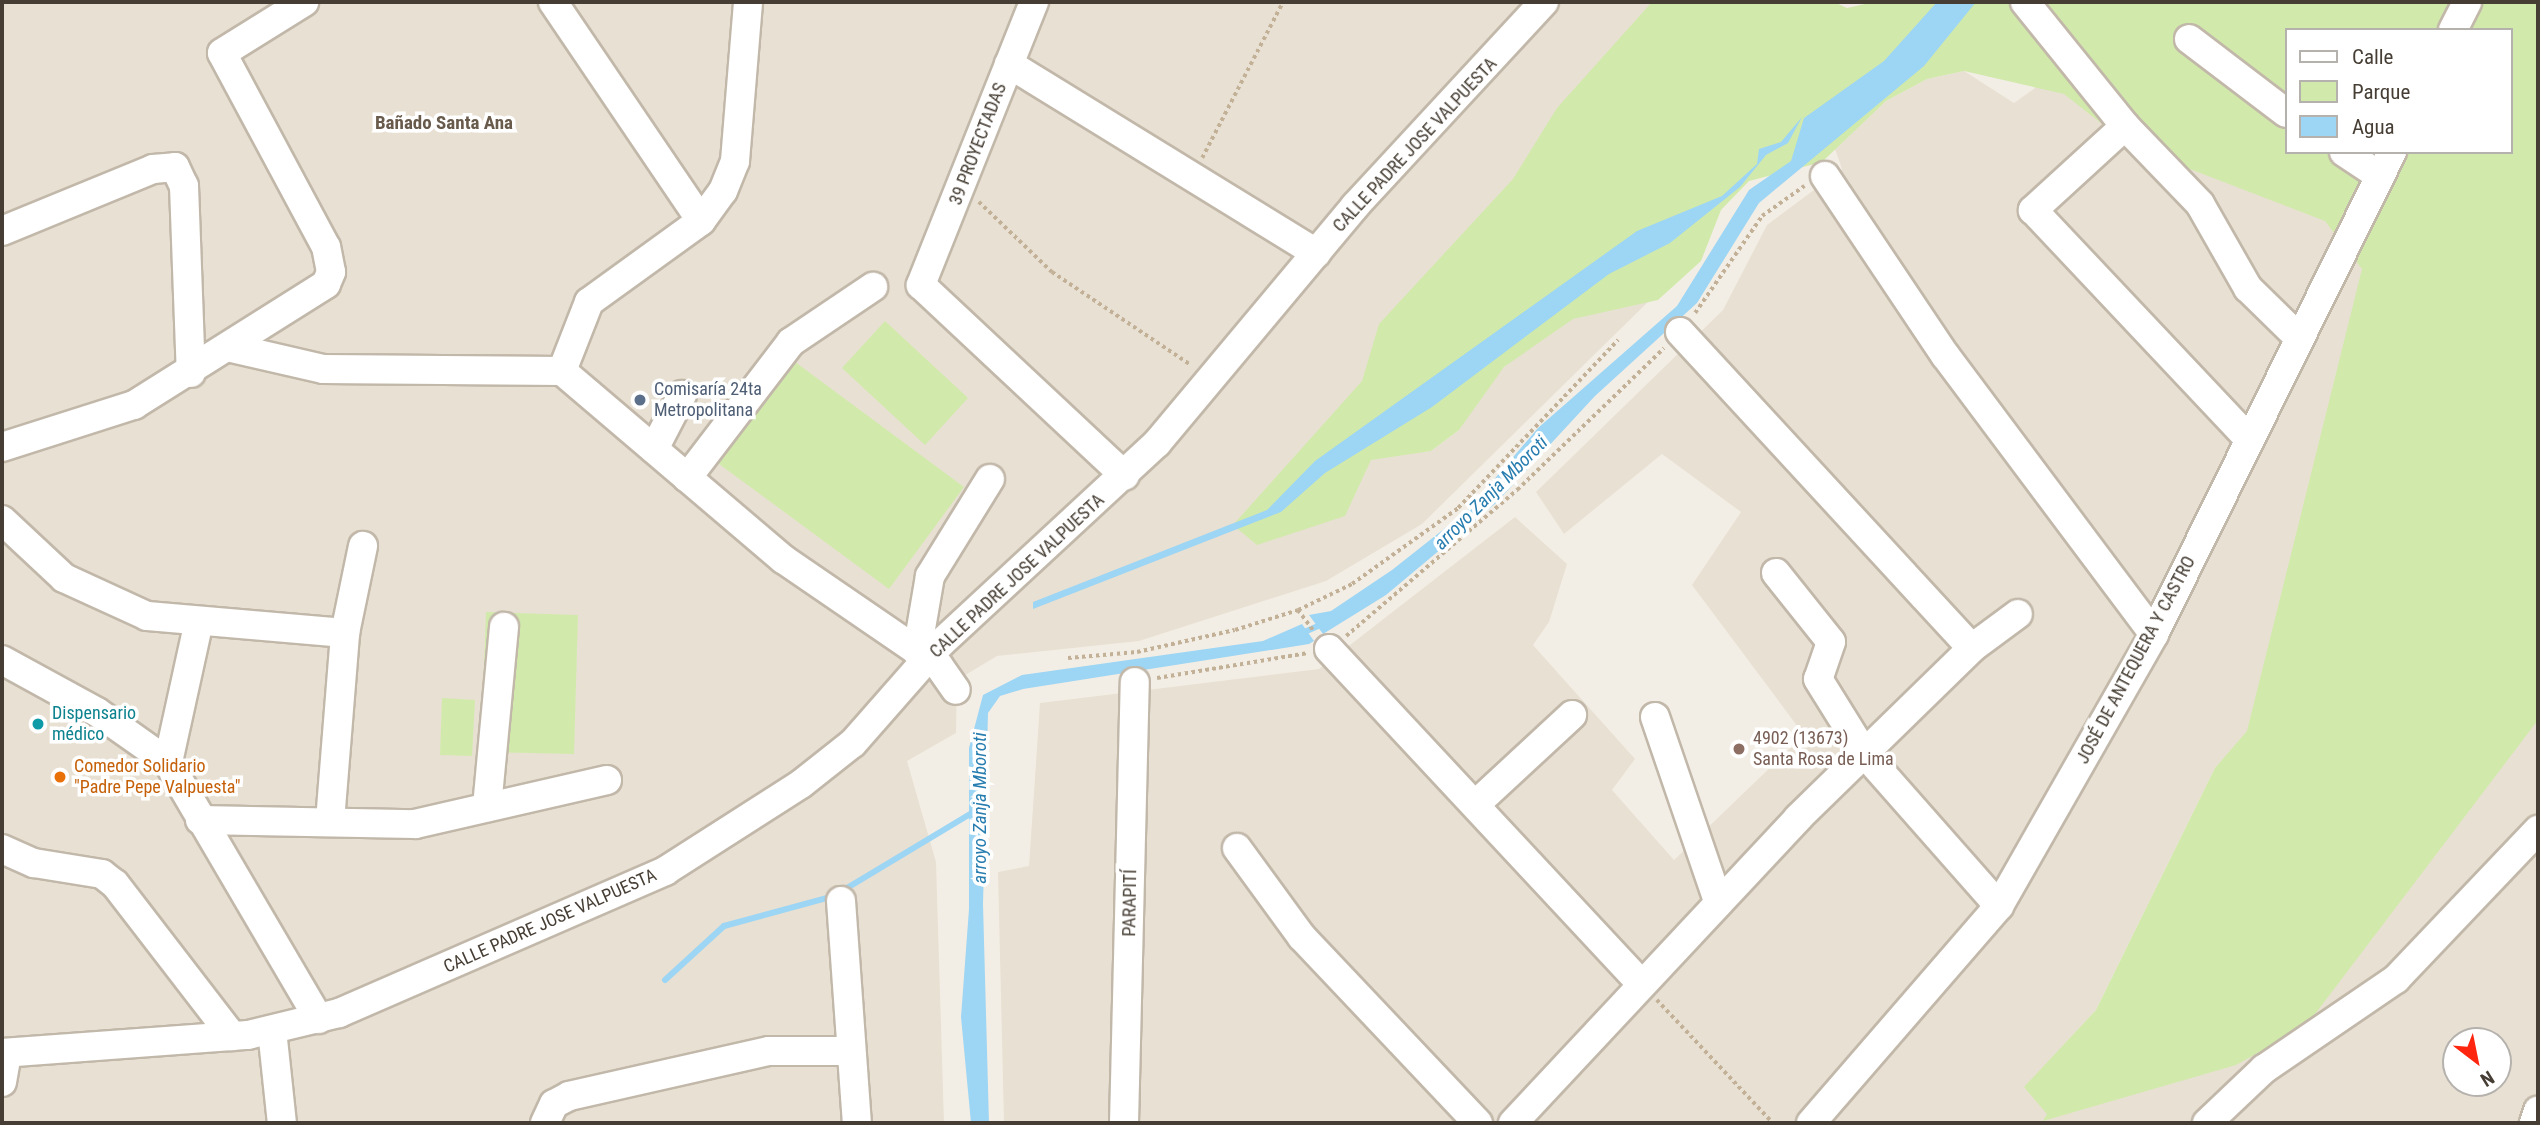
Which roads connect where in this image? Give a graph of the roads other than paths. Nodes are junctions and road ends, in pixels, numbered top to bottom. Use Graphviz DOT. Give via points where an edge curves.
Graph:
graph roads {
  1 [pos="304,2"];
  2 [pos="554,2"];
  3 [pos="748,2"];
  4 [pos="1034,2"];
  5 [pos="1544,2"];
  6 [pos="2025,2"];
  7 [pos="2467,2"];
  8 [pos="2454,28"];
  9 [pos="2189,38"];
  10 [pos="1009,64"];
  11 [pos="2284,111"];
  12 [pos="2125,126"];
  13 [pos="2351,154"];
  14 [pos="2386,164"];
  15 [pos="1825,176"];
  16 [pos="701,221"];
  17 [pos="2,231"];
  18 [pos="1316,253"];
  19 [pos="873,287"];
  20 [pos="1680,332"];
  21 [pos="2298,337"];
  22 [pos="232,348"];
  23 [pos="562,371"];
  24 [pos="191,373"];
  25 [pos="682,396"];
  26 [pos="2250,440"];
  27 [pos="2,446"];
  28 [pos="654,449"];
  29 [pos="1125,476"];
  30 [pos="687,478"];
  31 [pos="990,479"];
  32 [pos="2,520"];
  33 [pos="363,546"];
  34 [pos="1776,573"];
  35 [pos="2018,614"];
  36 [pos="198,625"];
  37 [pos="504,627"];
  38 [pos="345,633"];
  39 [pos="2154,634"];
  40 [pos="1323,643"];
  41 [pos="1972,648"];
  42 [pos="923,656"];
  43 [pos="2,660"];
  44 [pos="1135,682"];
  45 [pos="956,690"];
  46 [pos="1572,715"];
  47 [pos="1655,717"];
  48 [pos="1864,753"];
  49 [pos="168,762"];
  50 [pos="607,780"];
  51 [pos="1476,804"];
  52 [pos="487,807"];
  53 [pos="200,820"];
  54 [pos="330,821"];
  55 [pos="2538,830"];
  56 [pos="1237,848"];
  57 [pos="2,849"];
  58 [pos="841,901"];
  59 [pos="1718,901"];
  60 [pos="1999,906"];
  61 [pos="1639,982"];
  62 [pos="319,1019"];
  63 [pos="272,1030"];
  64 [pos="232,1036"];
  65 [pos="849,1051"];
  66 [pos="4,1053"];
  67 [pos="2,1082"];
  68 [pos="2538,1111"];
  69 [pos="282,1123"];
  70 [pos="545,1123"];
  71 [pos="856,1123"];
  72 [pos="1124,1123"];
  73 [pos="1478,1123"];
  74 [pos="1513,1123"];
  75 [pos="1811,1123"];
  76 [pos="2207,1123"];
  77 [pos="2534,1123"];
  1 -- 22 [label="street" via="222,53 326,247 331,272 321,290"];
  2 -- 16 [label="street"];
  3 -- 16 [label="street" via="735,161"];
  4 -- 10 [label="street, 39 PROYECTADAS"];
  5 -- 18 [label="street, CALLE PADRE JOSE VALPUESTA"];
  6 -- 12 [label="street"];
  7 -- 8 [label="street"];
  9 -- 11 [label="street"];
  10 -- 18 [label="street"];
  10 -- 29 [label="street, 39 PROYECTADAS" via="963,190 921,285"];
  12 -- 21 [label="street" via="2200,204 2248,288"];
  12 -- 26 [label="street" via="2033,210"];
  13 -- 14 [label="street"];
  14 -- 21 [label="street, JOSÉ DE ANTEQUERA Y CASTRO"];
  15 -- 39 [label="street" via="1945,355"];
  16 -- 23 [label="street" via="589,302"];
  17 -- 24 [label="street" via="153,169 175,167 184,186"];
  18 -- 29 [label="street, CALLE PADRE JOSE VALPUESTA" via="1212,380"];
  19 -- 30 [label="street" via="791,342"];
  20 -- 41 [label="street"];
  21 -- 26 [label="street, JOSÉ DE ANTEQUERA Y CASTRO"];
  22 -- 23 [label="street" via="323,369"];
  22 -- 24 [label="street"];
  23 -- 28 [label="street"];
  24 -- 27 [label="street" via="134,405"];
  25 -- 28 [label="street"];
  26 -- 39 [label="street, JOSÉ DE ANTEQUERA Y CASTRO"];
  28 -- 30 [label="street"];
  29 -- 42 [label="street, CALLE PADRE JOSE VALPUESTA"];
  30 -- 42 [label="street" via="783,559"];
  31 -- 42 [label="street" via="930,576"];
  32 -- 36 [label="street" via="64,578 97,598 147,617"];
  33 -- 38 [label="street"];
  34 -- 48 [label="street" via="1831,642 1818,679"];
  35 -- 41 [label="street"];
  36 -- 38 [label="street"];
  36 -- 49 [label="street"];
  37 -- 52 [label="street"];
  38 -- 54 [label="street"];
  39 -- 60 [label="street, JOSÉ DE ANTEQUERA Y CASTRO"];
  40 -- 51 [label="street"];
  41 -- 48 [label="street"];
  42 -- 45 [label="street"];
  42 -- 62 [label="street, CALLE PADRE JOSE VALPUESTA" via="853,743 665,871"];
  43 -- 49 [label="street" via="97,712"];
  44 -- 72 [label="street, PARAPITÍ"];
  46 -- 51 [label="street"];
  47 -- 59 [label="street"];
  48 -- 59 [label="street" via="1791,812"];
  48 -- 60 [label="street"];
  49 -- 53 [label="street"];
  50 -- 52 [label="street"];
  51 -- 61 [label="street"];
  52 -- 54 [label="street" via="415,824"];
  53 -- 54 [label="street"];
  53 -- 62 [label="street"];
  55 -- 76 [label="street" via="2396,979 2264,1069"];
  56 -- 73 [label="street" via="1302,937"];
  57 -- 64 [label="street" via="34,863 102,874 115,884"];
  58 -- 65 [label="street"];
  59 -- 61 [label="street"];
  60 -- 75 [label="street, JOSÉ DE ANTEQUERA Y CASTRO"];
  61 -- 74 [label="street"];
  62 -- 63 [label="street, CALLE PADRE JOSE VALPUESTA"];
  63 -- 64 [label="street, CALLE PADRE JOSE VALPUESTA"];
  63 -- 69 [label="street"];
  64 -- 66 [label="street, CALLE PADRE JOSE VALPUESTA"];
  65 -- 70 [label="street" via="769,1051 569,1096 554,1104"];
  65 -- 71 [label="street"];
  66 -- 67 [label="street"];
  68 -- 77 [label="street"];
}
